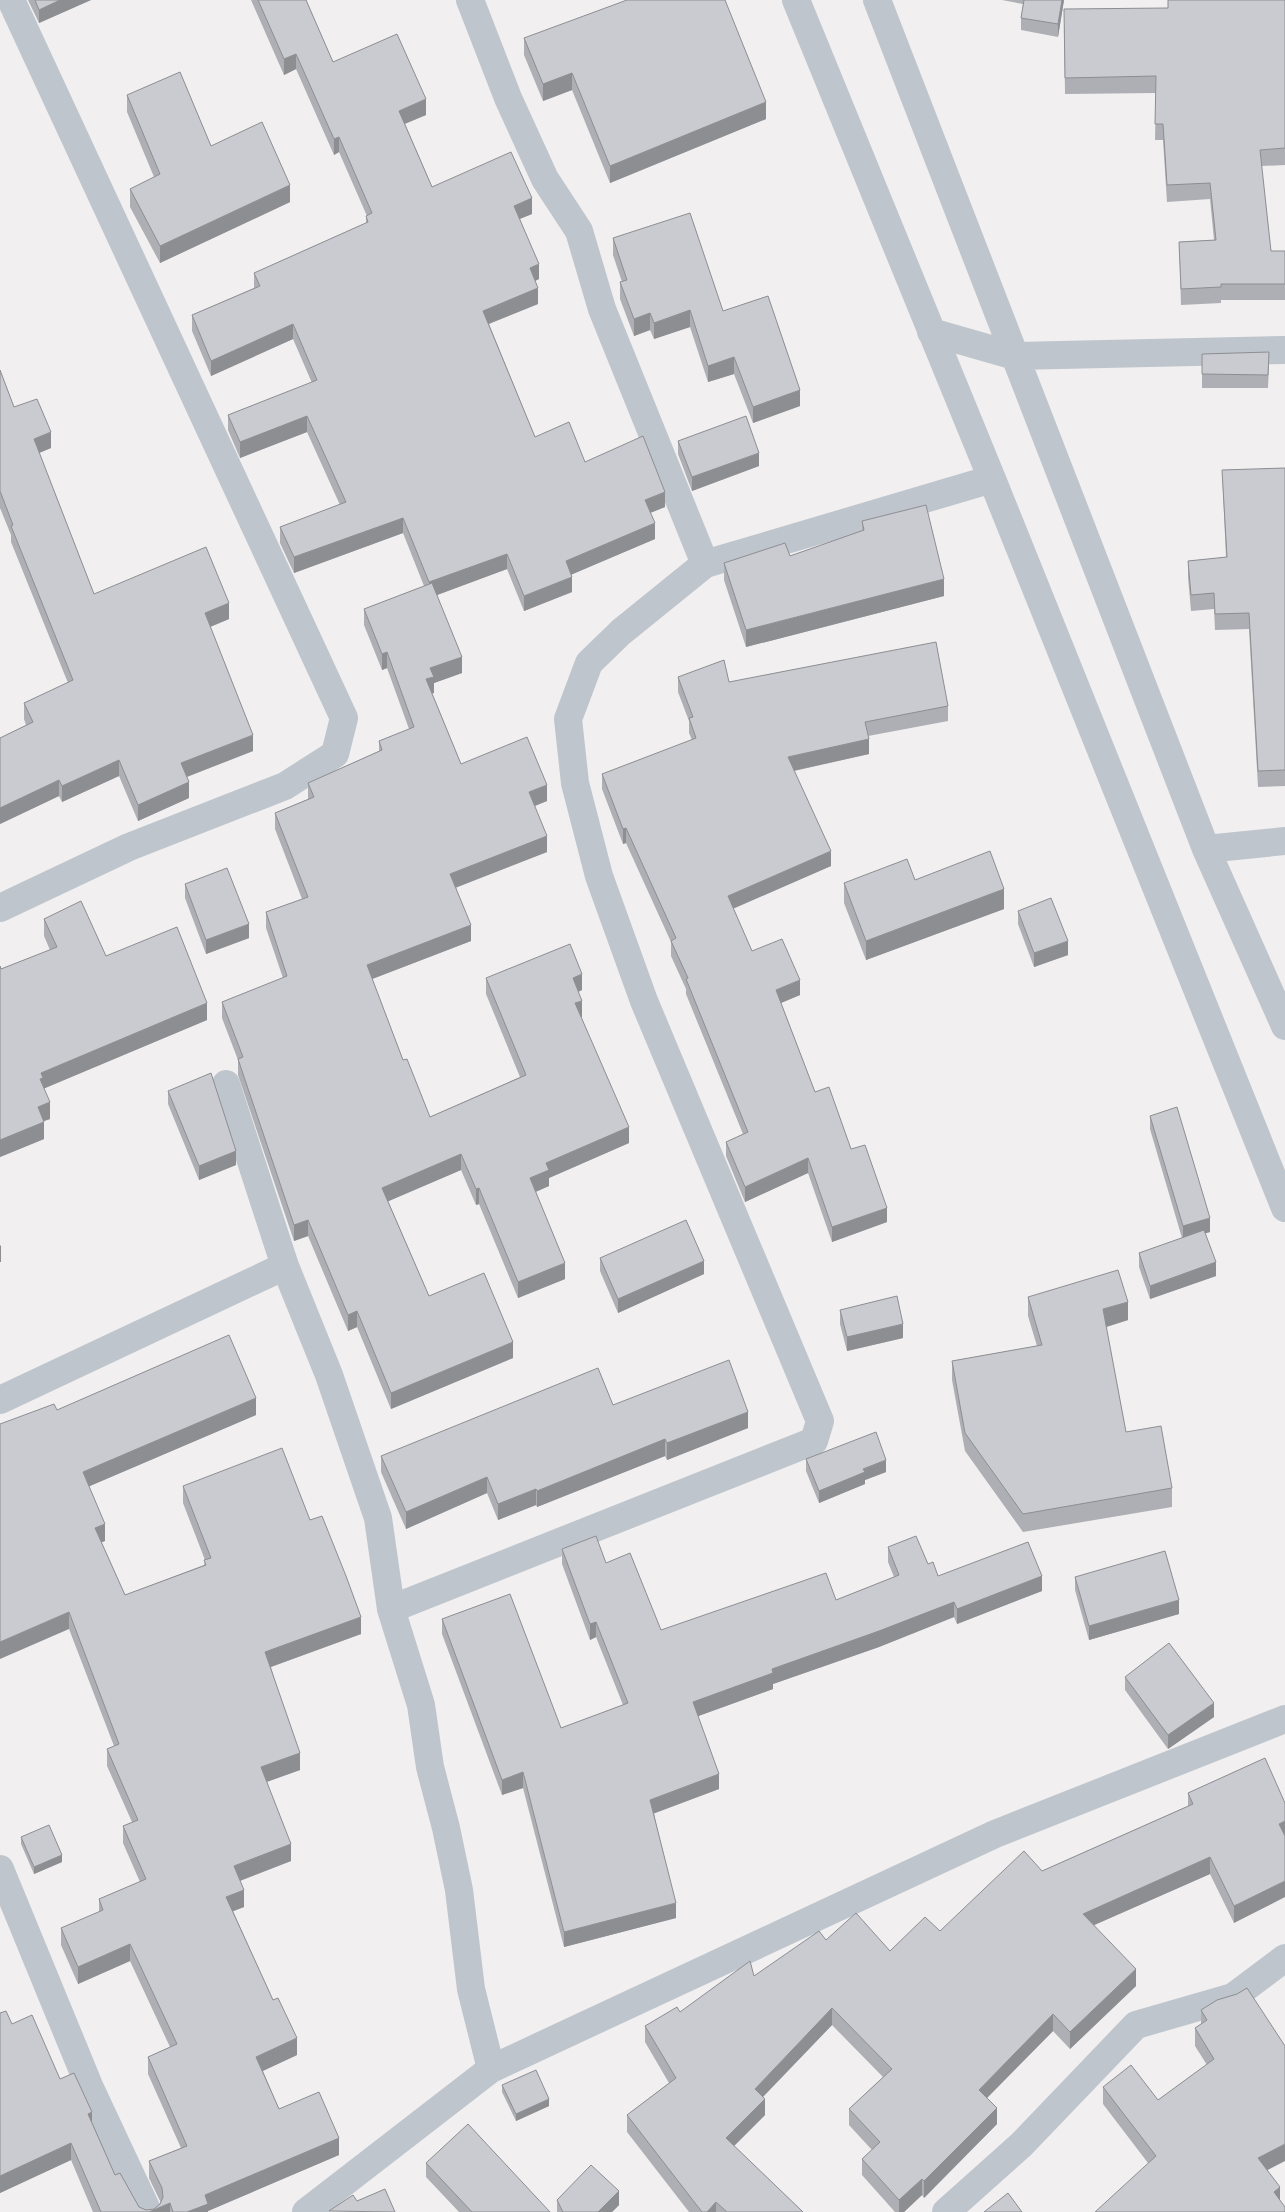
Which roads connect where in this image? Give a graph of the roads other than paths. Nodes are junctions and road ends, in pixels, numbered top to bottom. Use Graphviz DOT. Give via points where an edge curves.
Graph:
graph roads {
  1 [pos="11,0"];
  2 [pos="470,0"];
  3 [pos="796,0"];
  4 [pos="877,0"];
  5 [pos="932,332"];
  6 [pos="1285,350"];
  7 [pos="1015,356"];
  8 [pos="992,479"];
  9 [pos="705,564"];
  10 [pos="1285,841"];
  11 [pos="1206,849"];
  12 [pos="0,908"];
  13 [pos="1285,1026"];
  14 [pos="226,1084"];
  15 [pos="1285,1208"];
  16 [pos="285,1266"];
  17 [pos="0,1400"];
  18 [pos="391,1609"];
  19 [pos="1285,1719"];
  20 [pos="1,1875"];
  21 [pos="1285,1958"];
  22 [pos="491,2069"];
  23 [pos="148,2212"];
  24 [pos="306,2212"];
  25 [pos="946,2212"];
  1 -- 12 [label="street" via="344,718 334,754 285,786 129,847"];
  2 -- 9 [label="street" via="508,98 545,180 579,232 602,309"];
  3 -- 5 [label="street"];
  4 -- 7 [label="street"];
  5 -- 7 [label="street"];
  5 -- 8 [label="street"];
  6 -- 7 [label="street"];
  7 -- 11 [label="street"];
  8 -- 9 [label="street"];
  8 -- 15 [label="street"];
  9 -- 18 [label="street" via="621,632 589,663 568,719 575,783 599,876 644,1001 820,1421 814,1441"];
  10 -- 11 [label="street"];
  11 -- 13 [label="street"];
  14 -- 16 [label="street"];
  16 -- 17 [label="street"];
  16 -- 18 [label="street" via="329,1375 378,1518"];
  18 -- 22 [label="street" via="421,1704 430,1767 459,1890 471,1990"];
  19 -- 22 [label="street" via="995,1834"];
  20 -- 23 [label="street" via="90,2088"];
  21 -- 25 [label="street" via="1233,1997 1136,2025 1021,2145"];
  22 -- 24 [label="street"];
}
